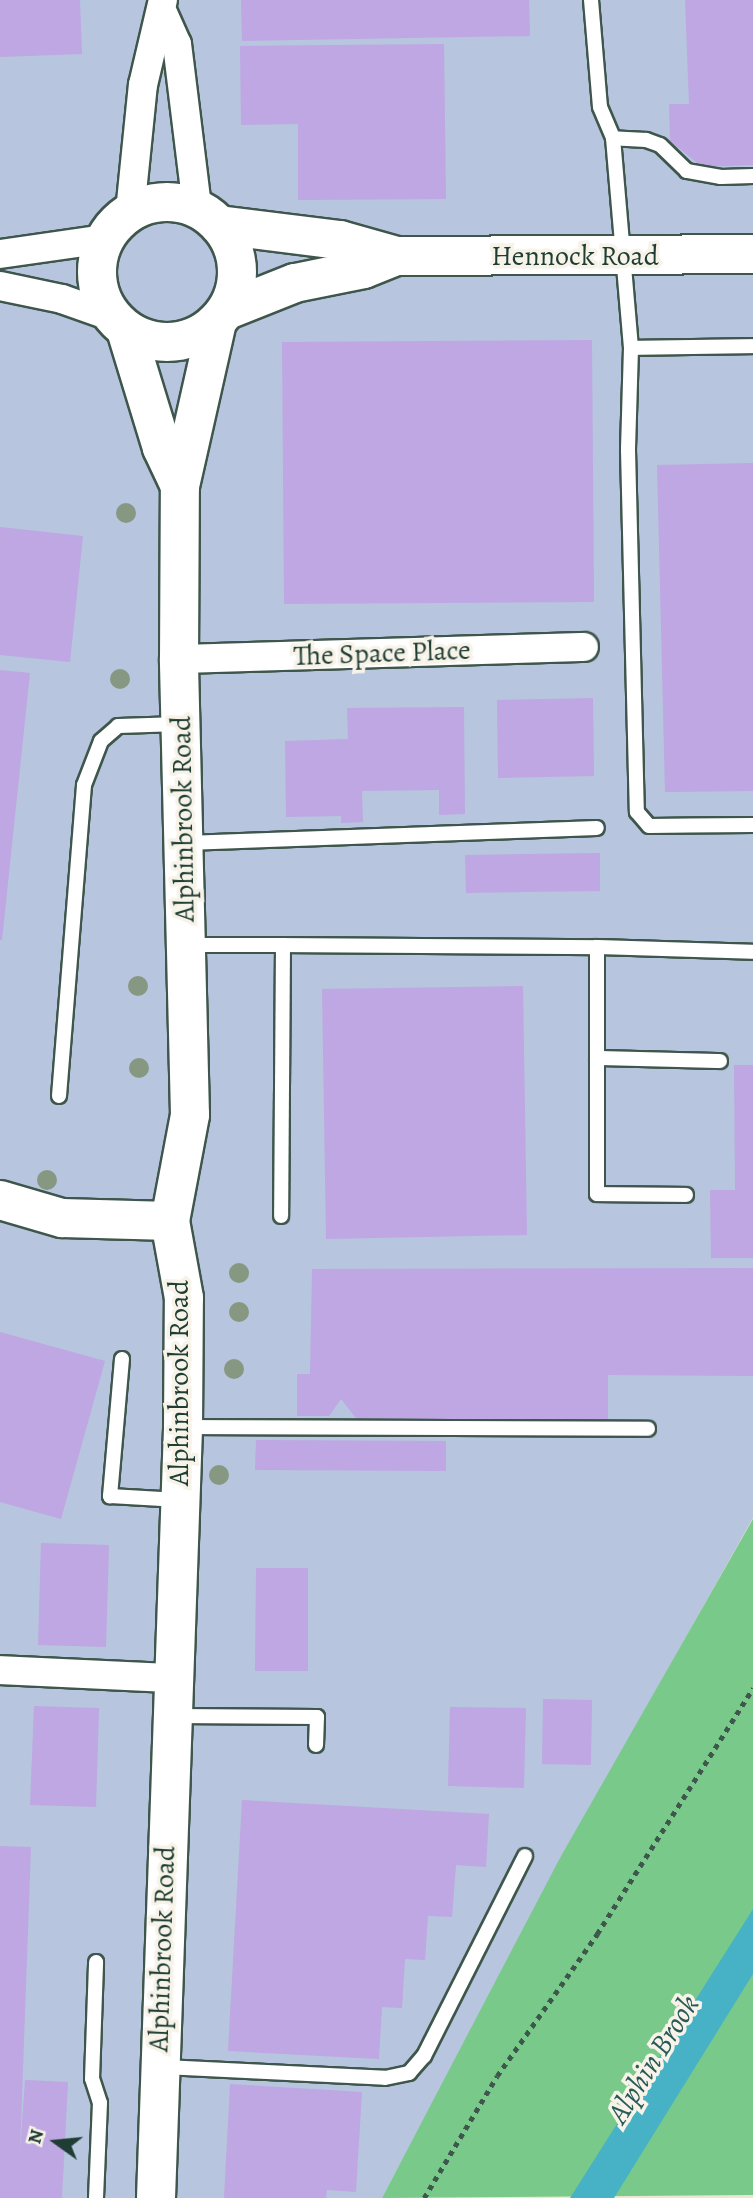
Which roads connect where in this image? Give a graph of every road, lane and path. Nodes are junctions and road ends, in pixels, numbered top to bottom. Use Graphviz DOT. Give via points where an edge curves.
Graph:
graph roads {
  1 [pos="591,0"];
  2 [pos="163,6"];
  3 [pos="614,138"];
  4 [pos="753,176"];
  5 [pos="130,212"];
  6 [pos="208,216"];
  7 [pos="104,239"];
  8 [pos="0,254"];
  9 [pos="753,254"];
  10 [pos="397,256"];
  11 [pos="622,257"];
  12 [pos="0,286"];
  13 [pos="222,316"];
  14 [pos="119,324"];
  15 [pos="753,346"];
  16 [pos="631,348"];
  17 [pos="180,486"];
  18 [pos="584,647"];
  19 [pos="180,659"];
  20 [pos="181,724"];
  21 [pos="753,825"];
  22 [pos="597,828"];
  23 [pos="183,843"];
  24 [pos="185,945"];
  25 [pos="284,945"];
  26 [pos="597,947"];
  27 [pos="753,951"];
  28 [pos="597,1058"];
  29 [pos="720,1061"];
  30 [pos="59,1096"];
  31 [pos="686,1195"];
  32 [pos="0,1200"];
  33 [pos="281,1216"];
  34 [pos="170,1221"];
  35 [pos="122,1359"];
  36 [pos="183,1427"];
  37 [pos="648,1429"];
  38 [pos="180,1500"];
  39 [pos="0,1670"];
  40 [pos="171,1678"];
  41 [pos="753,1688"];
  42 [pos="170,1716"];
  43 [pos="316,1745"];
  44 [pos="525,1856"];
  45 [pos="96,1962"];
  46 [pos="159,2066"];
  47 [pos="96,2198"];
  48 [pos="156,2198"];
  49 [pos="424,2198"];
  1 -- 3 [label="lane" via="600,107"];
  2 -- 5 [label="street" via="148,53"];
  2 -- 6 [label="street" via="177,44"];
  3 -- 4 [label="lane" via="646,139 660,145 687,171"];
  3 -- 11 [label="lane"];
  5 -- 6 [label="main road" via="164,202"];
  5 -- 7 [label="main road"];
  6 -- 10 [label="main road, Hennock Road" via="340,240"];
  6 -- 13 [label="main road" via="236,257 238,275"];
  7 -- 8 [label="street"];
  7 -- 14 [label="main road" via="96,271 98,288"];
  9 -- 11 [label="main road, Hennock Road"];
  10 -- 11 [label="main road, Hennock Road"];
  10 -- 13 [label="main road, Hennock Road" via="364,269 295,283"];
  11 -- 16 [label="lane"];
  12 -- 14 [label="street" via="62,299"];
  13 -- 14 [label="main road" via="183,341 163,343"];
  13 -- 17 [label="main road, Alphinbrook Road"];
  14 -- 17 [label="main road, Alphinbrook Road"];
  15 -- 16 [label="lane"];
  16 -- 21 [label="lane" via="628,450 637,812 649,826"];
  17 -- 19 [label="main road, Alphinbrook Road"];
  18 -- 19 [label="street, The Space Place"];
  19 -- 20 [label="main road, Alphinbrook Road"];
  20 -- 23 [label="main road, Alphinbrook Road"];
  20 -- 30 [label="lane" via="118,726 101,741 85,785"];
  22 -- 23 [label="lane"];
  23 -- 24 [label="main road, Alphinbrook Road"];
  24 -- 25 [label="lane"];
  24 -- 34 [label="main road, Alphinbrook Road" via="190,1115"];
  25 -- 26 [label="lane"];
  25 -- 33 [label="lane"];
  26 -- 27 [label="lane"];
  26 -- 28 [label="lane"];
  28 -- 29 [label="lane"];
  28 -- 31 [label="lane" via="597,1194"];
  32 -- 34 [label="main road" via="62,1218"];
  34 -- 36 [label="main road, Alphinbrook Road" via="184,1298"];
  35 -- 38 [label="lane" via="110,1496"];
  36 -- 37 [label="lane"];
  36 -- 38 [label="main road, Alphinbrook Road"];
  38 -- 40 [label="main road, Alphinbrook Road"];
  39 -- 40 [label="street"];
  40 -- 42 [label="main road, Alphinbrook Road"];
  41 -- 49 [label="path" via="597,1934 497,2076"];
  42 -- 43 [label="lane" via="317,1717"];
  42 -- 46 [label="main road, Alphinbrook Road"];
  44 -- 46 [label="lane" via="424,2056 409,2073 385,2078"];
  45 -- 47 [label="lane" via="92,2079 100,2103"];
  46 -- 48 [label="main road, Alphinbrook Road"];
}
